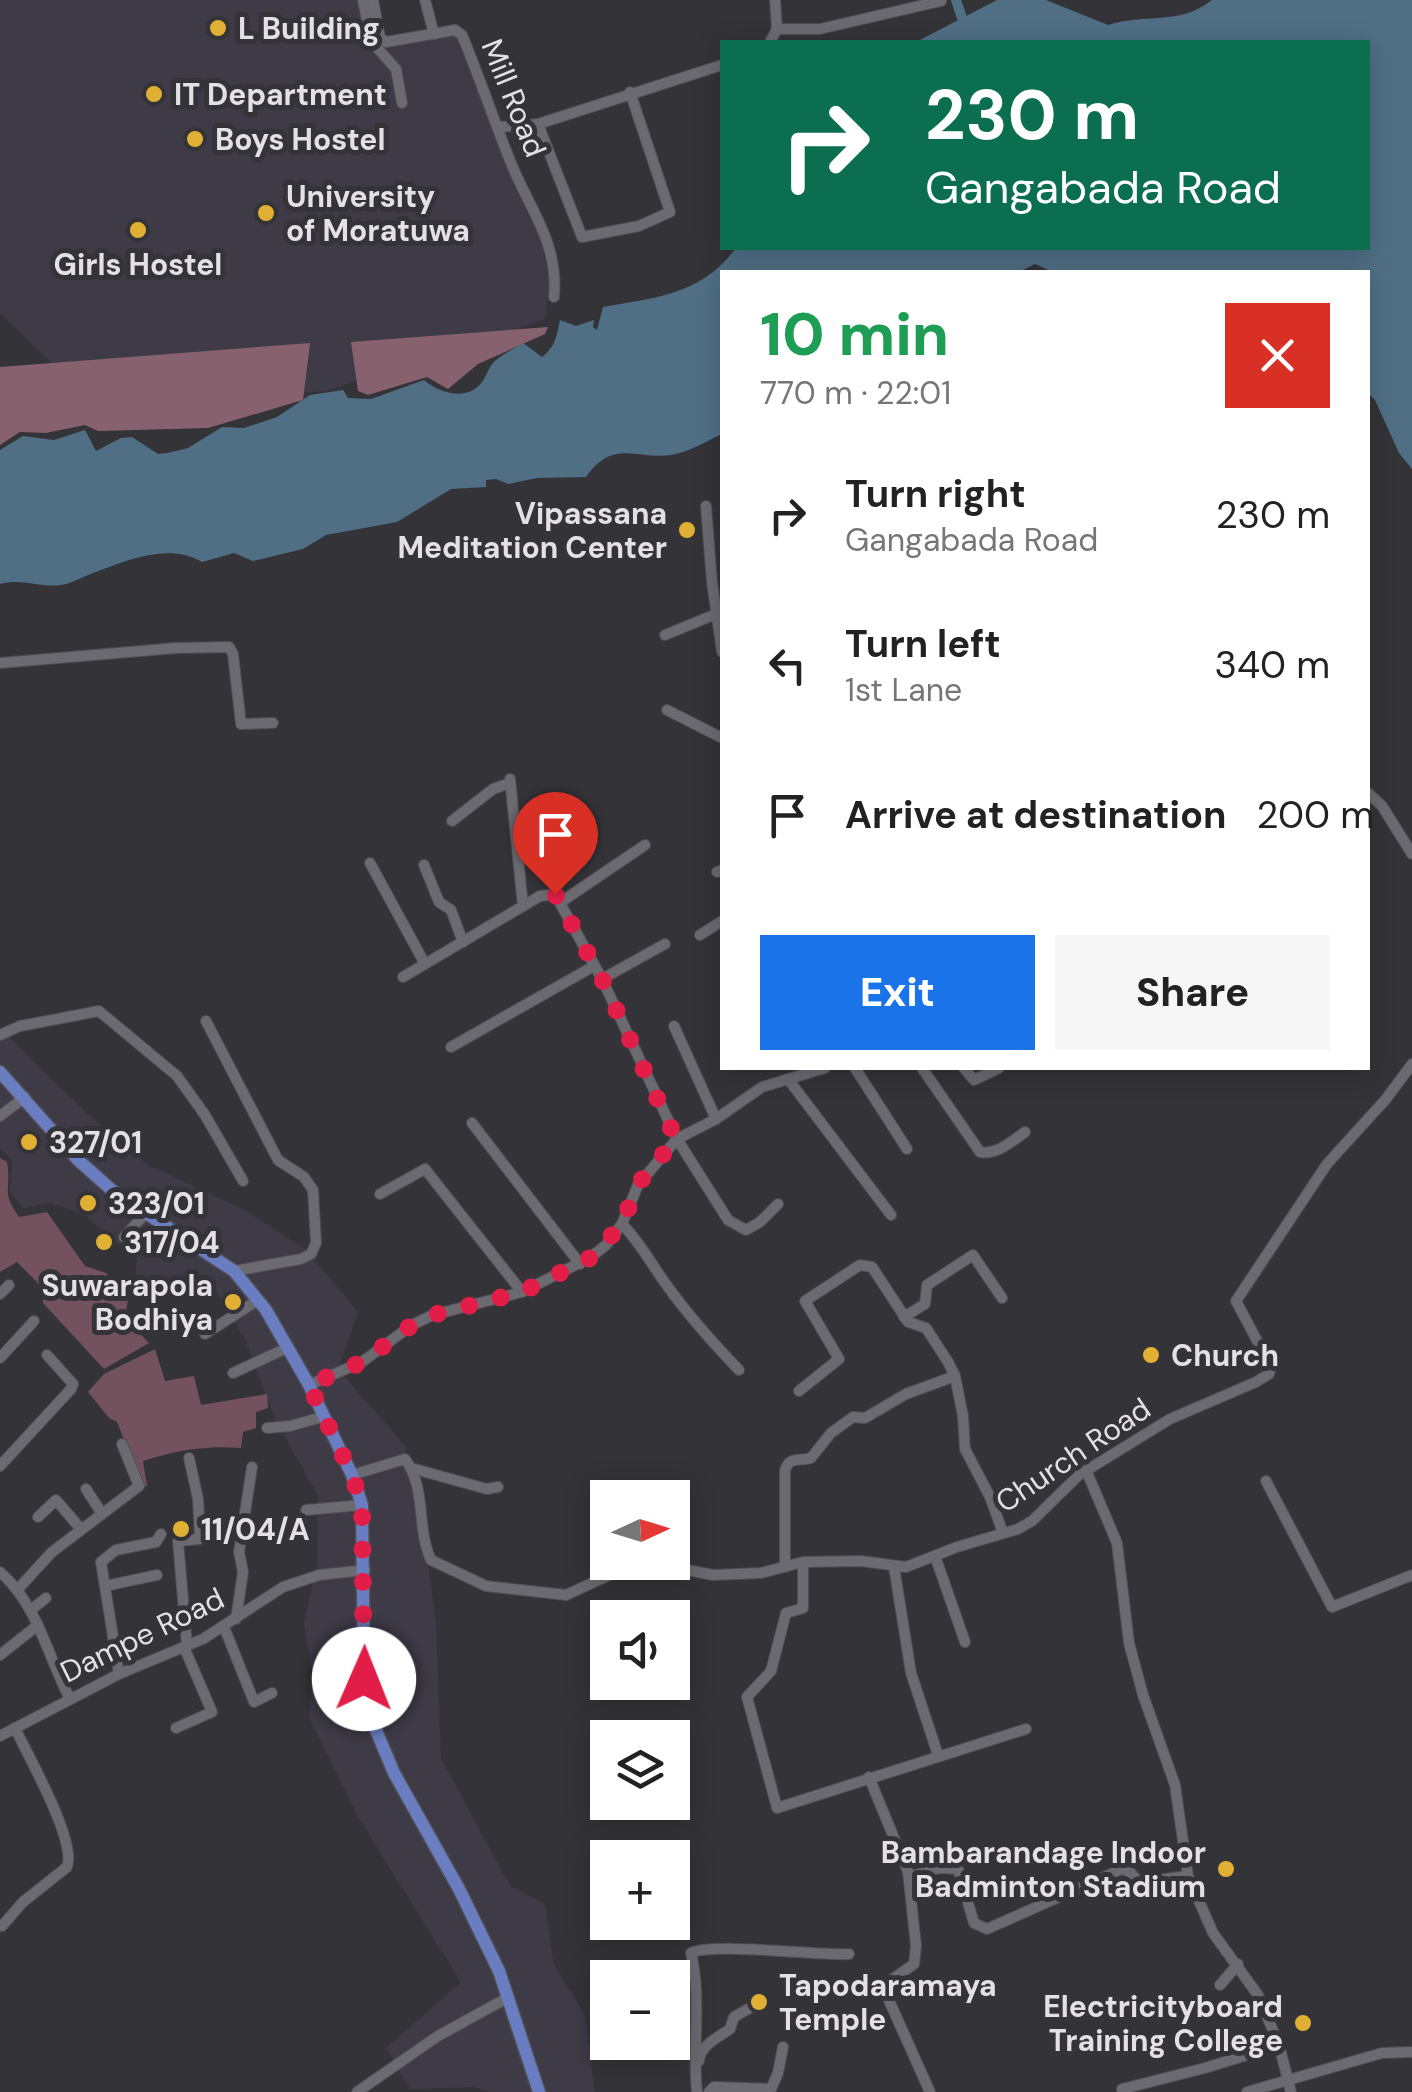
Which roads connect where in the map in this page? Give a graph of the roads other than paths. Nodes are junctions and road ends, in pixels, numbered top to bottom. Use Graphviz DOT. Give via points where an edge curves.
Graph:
graph roads {
  1 [pos="363,0"];
  2 [pos="373,0"];
  3 [pos="425,0"];
  4 [pos="775,0"];
  5 [pos="941,2"];
  6 [pos="777,29"];
  7 [pos="434,34"];
  8 [pos="771,40"];
  9 [pos="720,66"];
  10 [pos="630,92"];
  11 [pos="402,103"];
  12 [pos="538,124"];
  13 [pos="499,127"];
  14 [pos="554,297"];
  15 [pos="706,506"];
  16 [pos="716,614"];
  17 [pos="665,635"];
  18 [pos="720,639"];
  19 [pos="0,663"];
  20 [pos="667,710"];
  21 [pos="273,723"];
  22 [pos="720,737"];
  23 [pos="1370,794"];
  24 [pos="452,822"];
  25 [pos="646,845"];
  26 [pos="1412,854"];
  27 [pos="370,863"];
  28 [pos="424,865"];
  29 [pos="561,902"];
  30 [pos="523,906"];
  31 [pos="720,922"];
  32 [pos="700,935"];
  33 [pos="462,942"];
  34 [pos="664,944"];
  35 [pos="425,964"];
  36 [pos="594,966"];
  37 [pos="403,977"];
  38 [pos="602,979"];
  39 [pos="206,1022"];
  40 [pos="674,1026"];
  41 [pos="0,1035"];
  42 [pos="451,1046"];
  43 [pos="1412,1064"];
  44 [pos="818,1070"];
  45 [pos="856,1070"];
  46 [pos="923,1070"];
  47 [pos="966,1070"];
  48 [pos="995,1070"];
  49 [pos="0,1072"];
  50 [pos="788,1079"];
  51 [pos="25,1097"];
  52 [pos="0,1116"];
  53 [pos="716,1119"];
  54 [pos="472,1123"];
  55 [pos="1025,1132"];
  56 [pos="676,1139"];
  57 [pos="907,1149"];
  58 [pos="243,1181"];
  59 [pos="380,1194"];
  60 [pos="778,1204"];
  61 [pos="145,1214"];
  62 [pos="892,1215"];
  63 [pos="622,1224"];
  64 [pos="124,1237"];
  65 [pos="580,1264"];
  66 [pos="234,1271"];
  67 [pos="522,1292"];
  68 [pos="1002,1298"];
  69 [pos="258,1300"];
  70 [pos="904,1317"];
  71 [pos="34,1321"];
  72 [pos="206,1334"];
  73 [pos="289,1346"];
  74 [pos="47,1355"];
  75 [pos="0,1358"];
  76 [pos="739,1370"];
  77 [pos="233,1373"];
  78 [pos="955,1376"];
  79 [pos="309,1385"];
  80 [pos="800,1391"];
  81 [pos="322,1417"];
  82 [pos="267,1428"];
  83 [pos="122,1444"];
  84 [pos="189,1458"];
  85 [pos="0,1466"];
  86 [pos="252,1467"];
  87 [pos="412,1468"];
  88 [pos="1086,1470"];
  89 [pos="352,1475"];
  90 [pos="1266,1481"];
  91 [pos="498,1487"];
  92 [pos="86,1489"];
  93 [pos="362,1505"];
  94 [pos="306,1510"];
  95 [pos="100,1512"];
  96 [pos="38,1517"];
  97 [pos="80,1528"];
  98 [pos="161,1534"];
  99 [pos="1003,1534"];
  100 [pos="935,1556"];
  101 [pos="803,1562"];
  102 [pos="784,1567"];
  103 [pos="894,1567"];
  104 [pos="365,1570"];
  105 [pos="690,1570"];
  106 [pos="0,1572"];
  107 [pos="1412,1575"];
  108 [pos="157,1576"];
  109 [pos="599,1580"];
  110 [pos="105,1586"];
  111 [pos="18,1589"];
  112 [pos="46,1598"];
  113 [pos="32,1609"];
  114 [pos="236,1619"];
  115 [pos="38,1625"];
  116 [pos="224,1628"];
  117 [pos="965,1642"];
  118 [pos="186,1646"];
  119 [pos="0,1655"];
  120 [pos="119,1674"];
  121 [pos="272,1694"];
  122 [pos="70,1699"];
  123 [pos="16,1728"];
  124 [pos="176,1728"];
  125 [pos="1026,1729"];
  126 [pos="0,1736"];
  127 [pos="938,1755"];
  128 [pos="869,1777"];
  129 [pos="1188,1876"];
  130 [pos="909,1878"];
  131 [pos="2,1926"];
  132 [pos="850,1954"];
  133 [pos="1238,1964"];
  134 [pos="1220,1986"];
  135 [pos="509,1997"];
  136 [pos="756,2005"];
  137 [pos="1279,2045"];
  138 [pos="783,2048"];
  139 [pos="1412,2052"];
  140 [pos="1290,2087"];
  141 [pos="1122,2088"];
  142 [pos="357,2092"];
  143 [pos="539,2092"];
  144 [pos="698,2092"];
  145 [pos="708,2092"];
  146 [pos="930,2092"];
  147 [pos="1247,2092"];
  1 -- 11 [label="street" via="371,41 396,69"];
  2 -- 7 [label="street, Mill Road" via="386,42"];
  3 -- 7 [label="street"];
  4 -- 6 [label="street"];
  5 -- 6 [label="street" via="820,29"];
  6 -- 8 [label="street"];
  7 -- 13 [label="street, Mill Road" via="462,35"];
  9 -- 10 [label="street"];
  10 -- 12 [label="street"];
  10 -- 12 [label="street" via="670,212 640,226 582,237"];
  12 -- 13 [label="street"];
  13 -- 14 [label="street, Mill Road" via="544,230"];
  15 -- 16 [label="street"];
  16 -- 17 [label="street"];
  16 -- 18 [label="street"];
  19 -- 21 [label="street" via="229,647 242,724"];
  20 -- 22 [label="street"];
  23 -- 26 [label="street"];
  24 -- 30 [label="street" via="510,781"];
  25 -- 29 [label="street"];
  27 -- 35 [label="street"];
  28 -- 33 [label="street" via="439,902 452,910"];
  29 -- 30 [label="street" via="547,894"];
  29 -- 36 [label="street"];
  30 -- 33 [label="street"];
  31 -- 32 [label="street"];
  33 -- 35 [label="street"];
  34 -- 38 [label="street"];
  35 -- 37 [label="street"];
  36 -- 38 [label="street"];
  36 -- 42 [label="street"];
  38 -- 56 [label="street"];
  39 -- 66 [label="street" via="278,1160 313,1190 311,1254"];
  40 -- 53 [label="street"];
  41 -- 58 [label="street" via="98,1011 177,1076"];
  43 -- 88 [label="street, Church Road" via="1327,1164 1236,1301 1269,1374 1170,1419"];
  44 -- 50 [label="street"];
  45 -- 57 [label="street"];
  46 -- 55 [label="street" via="980,1152 999,1150"];
  47 -- 48 [label="street" via="974,1080"];
  49 -- 51 [label="main road"];
  50 -- 53 [label="street" via="762,1086"];
  50 -- 62 [label="street"];
  51 -- 52 [label="street"];
  51 -- 61 [label="main road" via="78,1160"];
  53 -- 56 [label="street"];
  54 -- 65 [label="street"];
  56 -- 60 [label="street" via="736,1226 746,1230"];
  56 -- 63 [label="street" via="638,1184"];
  59 -- 67 [label="street" via="425,1169"];
  61 -- 64 [label="street"];
  61 -- 66 [label="main road"];
  63 -- 65 [label="street"];
  63 -- 76 [label="street"];
  65 -- 67 [label="street"];
  66 -- 69 [label="main road"];
  67 -- 79 [label="street" via="433,1315 362,1362"];
  68 -- 70 [label="street" via="973,1255 928,1285 926,1304"];
  69 -- 72 [label="street"];
  69 -- 73 [label="main road"];
  70 -- 78 [label="street" via="926,1328"];
  70 -- 80 [label="street" via="872,1266 830,1282 804,1305 839,1360"];
  71 -- 75 [label="street"];
  73 -- 77 [label="street"];
  73 -- 79 [label="main road"];
  74 -- 85 [label="street" via="74,1384"];
  78 -- 99 [label="street" via="965,1449"];
  78 -- 102 [label="street" via="865,1418 854,1417 812,1458 788,1464"];
  79 -- 81 [label="main road"];
  81 -- 82 [label="street"];
  81 -- 89 [label="main road"];
  83 -- 95 [label="street" via="140,1486"];
  84 -- 118 [label="street" via="200,1539 178,1542"];
  86 -- 114 [label="street"];
  87 -- 89 [label="street" via="405,1459"];
  87 -- 91 [label="street"];
  87 -- 109 [label="street" via="430,1560 486,1586 566,1595"];
  88 -- 99 [label="street, Church Road" via="1032,1521"];
  88 -- 129 [label="street" via="1118,1543 1129,1642 1175,1785"];
  89 -- 93 [label="main road"];
  90 -- 107 [label="street" via="1332,1607"];
  92 -- 95 [label="street"];
  93 -- 94 [label="street"];
  93 -- 104 [label="main road"];
  95 -- 97 [label="street"];
  96 -- 97 [label="street" via="56,1500"];
  97 -- 111 [label="street"];
  98 -- 110 [label="street" via="156,1542 106,1556"];
  99 -- 100 [label="street, Church Road"];
  100 -- 103 [label="street, Church Road"];
  100 -- 117 [label="street"];
  101 -- 102 [label="street, Church Road"];
  101 -- 103 [label="street, Church Road"];
  101 -- 128 [label="street" via="803,1608 786,1614 771,1671 747,1697 777,1808"];
  102 -- 105 [label="street, Church Road" via="713,1575"];
  103 -- 127 [label="street" via="911,1673"];
  104 -- 114 [label="street, Dampe Road" via="299,1580"];
  104 -- 135 [label="main road" via="364,1679 373,1723"];
  106 -- 111 [label="street"];
  108 -- 110 [label="street"];
  110 -- 120 [label="street"];
  111 -- 113 [label="street"];
  112 -- 113 [label="street"];
  113 -- 115 [label="street"];
  114 -- 116 [label="street, Dampe Road"];
  115 -- 119 [label="street"];
  115 -- 122 [label="street"];
  116 -- 118 [label="street, Dampe Road"];
  116 -- 121 [label="street" via="254,1702"];
  118 -- 120 [label="street, Dampe Road"];
  118 -- 124 [label="street" via="212,1712"];
  120 -- 122 [label="street, Dampe Road"];
  122 -- 123 [label="street, Dampe Road"];
  123 -- 126 [label="street, Dampe Road"];
  123 -- 131 [label="street" via="70,1861"];
  125 -- 127 [label="street"];
  127 -- 128 [label="street"];
  128 -- 130 [label="street"];
  129 -- 130 [label="street" via="1139,1882 1122,1869 987,1929 974,1923 958,1868"];
  129 -- 133 [label="street" via="1213,1934"];
  130 -- 146 [label="street" via="916,1956 910,1969 890,1981 887,1996"];
  132 -- 144 [label="street" via="691,1953"];
  133 -- 134 [label="street"];
  133 -- 137 [label="street"];
  135 -- 142 [label="street"];
  135 -- 143 [label="main road"];
  136 -- 144 [label="street" via="700,2054"];
  137 -- 140 [label="street"];
  137 -- 141 [label="street"];
  138 -- 145 [label="street" via="770,2089"];
  139 -- 140 [label="street" via="1382,2052"];
  140 -- 147 [label="street"];
}
